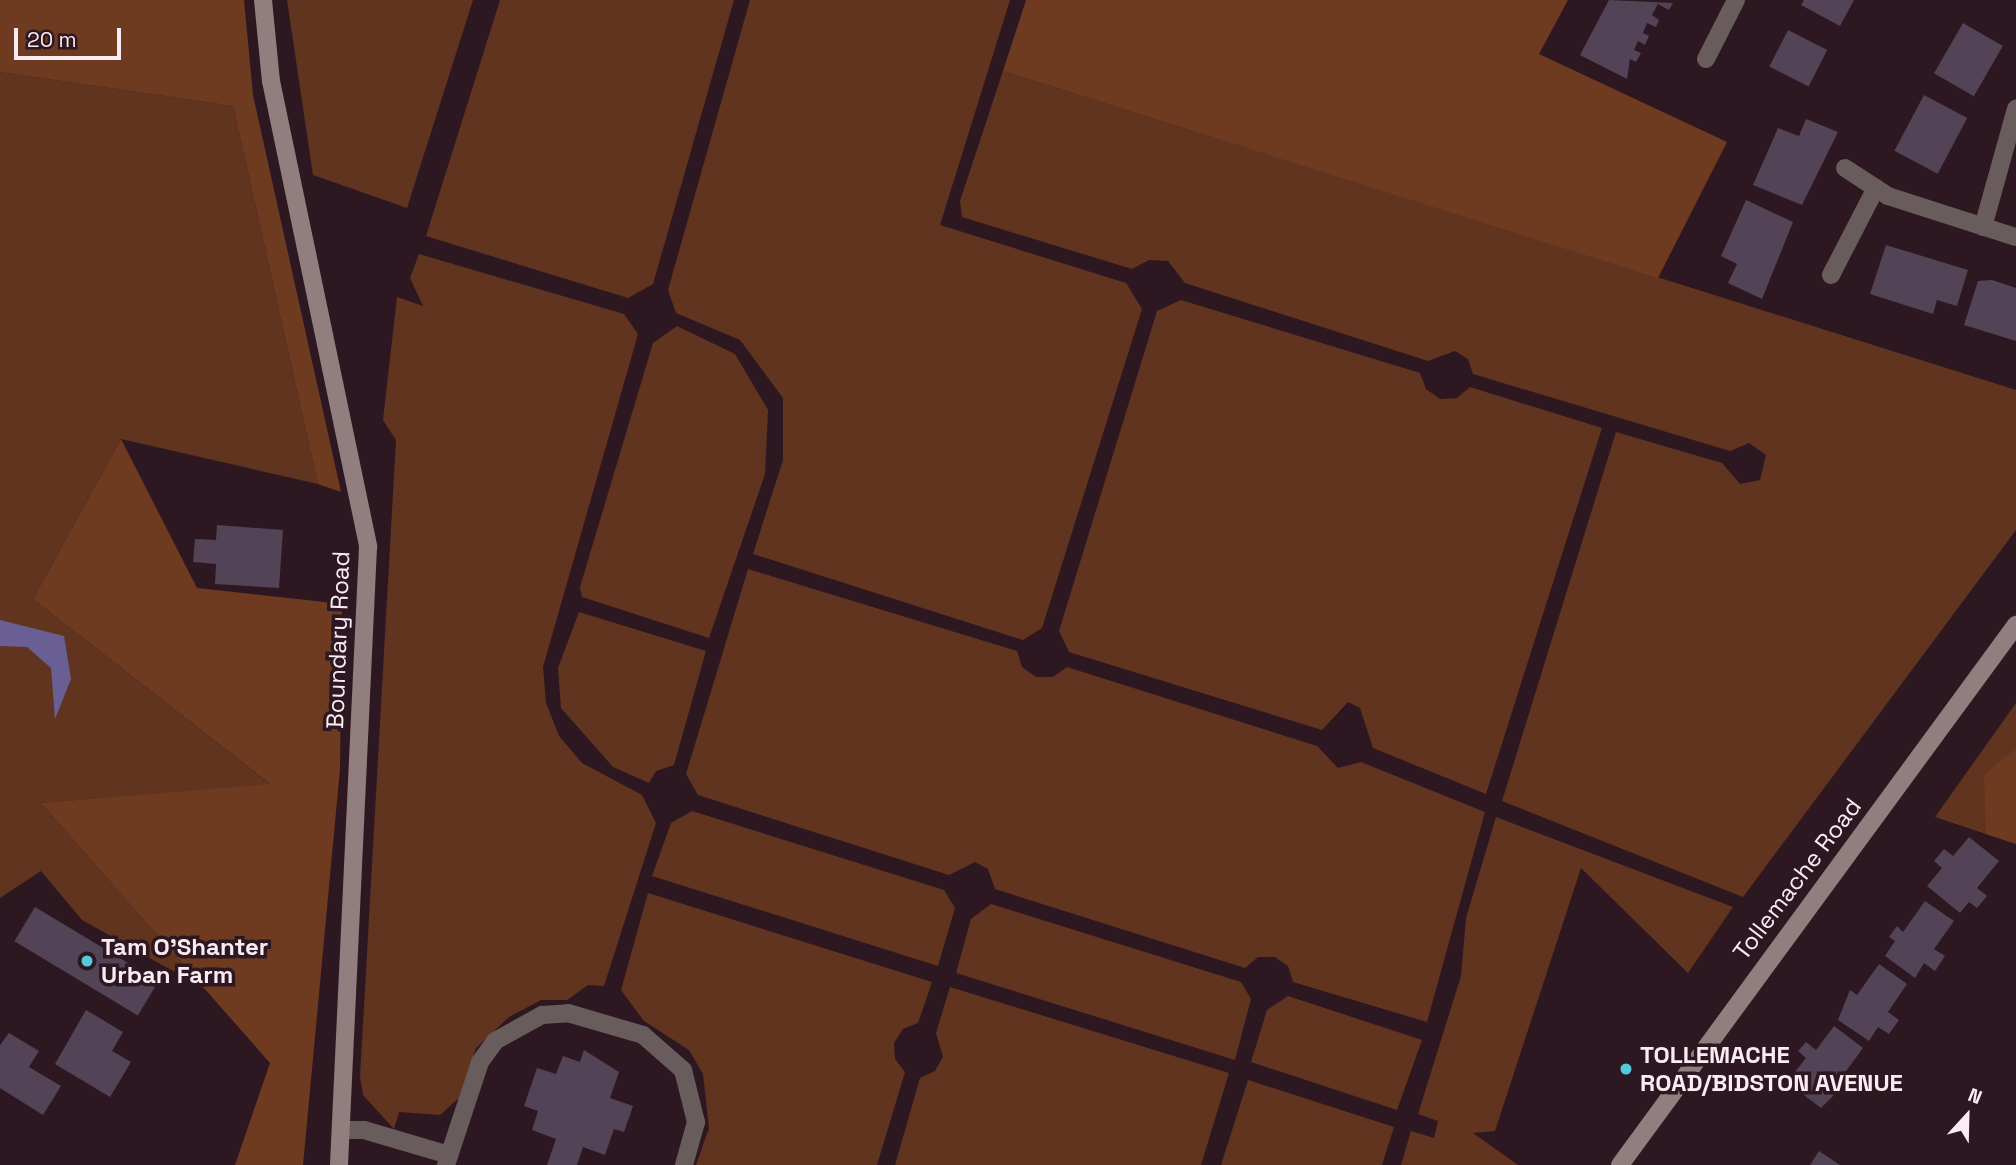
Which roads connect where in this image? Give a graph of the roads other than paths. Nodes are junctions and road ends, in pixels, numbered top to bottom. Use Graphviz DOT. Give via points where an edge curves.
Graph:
graph roads {
  1 [pos="263,0"];
  2 [pos="1736,0"];
  3 [pos="1706,59"];
  4 [pos="2016,109"];
  5 [pos="1845,168"];
  6 [pos="1876,188"];
  7 [pos="1983,227"];
  8 [pos="2016,237"];
  9 [pos="1831,275"];
  10 [pos="2016,625"];
  11 [pos="341,1130"];
  12 [pos="448,1160"];
  13 [pos="339,1165"];
  14 [pos="684,1165"];
  15 [pos="1620,1165"];
  1 -- 11 [label="main road, Boundary Road" via="271,81 368,547"];
  2 -- 3 [label="street"];
  4 -- 7 [label="street"];
  5 -- 6 [label="street"];
  6 -- 7 [label="street"];
  6 -- 9 [label="street"];
  7 -- 8 [label="street"];
  10 -- 15 [label="main road, Tollemache Road"];
  11 -- 12 [label="street" via="364,1130"];
  11 -- 13 [label="main road, Boundary Road"];
  12 -- 14 [label="street" via="480,1062 495,1041 542,1014 568,1013 643,1035 683,1070 696,1122"];
}
